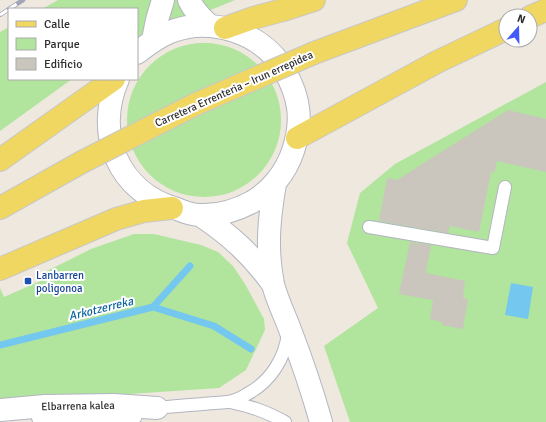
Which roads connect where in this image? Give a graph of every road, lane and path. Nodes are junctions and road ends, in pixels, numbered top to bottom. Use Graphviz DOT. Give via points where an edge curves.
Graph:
graph roads {
  1 [pos="163,0"];
  2 [pos="189,0"];
  3 [pos="314,0"];
  4 [pos="456,0"];
  5 [pos="217,27"];
  6 [pos="498,33"];
  7 [pos="145,47"];
  8 [pos="113,80"];
  9 [pos="118,80"];
  10 [pos="297,138"];
  11 [pos="0,160"];
  12 [pos="275,184"];
  13 [pos="505,187"];
  14 [pos="0,208"];
  15 [pos="172,208"];
  16 [pos="200,215"];
  17 [pos="369,227"];
  18 [pos="0,269"];
  19 [pos="273,286"];
  20 [pos="289,326"];
  21 [pos="228,402"];
  22 [pos="157,408"];
  23 [pos="0,411"];
  24 [pos="77,422"];
  25 [pos="95,422"];
  26 [pos="285,422"];
  27 [pos="321,422"];
  1 -- 7 [label="street"];
  2 -- 5 [label="street" via="199,17"];
  3 -- 5 [label="main road"];
  4 -- 14 [label="main road, Carretera Errenteria – Irun errepidea, bridge" via="314,53 196,104 82,162"];
  5 -- 7 [label="street" via="190,27 170,31"];
  5 -- 10 [label="street" via="251,38 282,66 298,105"];
  6 -- 10 [label="main road" via="437,62"];
  8 -- 11 [label="main road"];
  9 -- 15 [label="street" via="108,124 116,157 135,186 148,197"];
  10 -- 12 [label="street" via="289,162"];
  12 -- 16 [label="street" via="259,198 241,208 221,214"];
  12 -- 19 [label="street" via="269,239"];
  13 -- 17 [label="lane" via="493,248"];
  15 -- 16 [label="street"];
  15 -- 18 [label="main road" via="144,211 116,219"];
  16 -- 19 [label="street" via="231,237 260,267"];
  19 -- 20 [label="street"];
  20 -- 21 [label="lane, Elbarrena kalea" via="282,358 273,372 254,391"];
  20 -- 27 [label="street"];
  21 -- 22 [label="lane, Elbarrena kalea"];
  21 -- 26 [label="lane, Elbarrena kalea" via="250,406"];
  22 -- 23 [label="street, Elbarrena kalea" via="114,405 44,406"];
  22 -- 25 [label="street, Elbarrena kalea"];
  23 -- 24 [label="street, Elbarrena kalea" via="13,416"];
}
